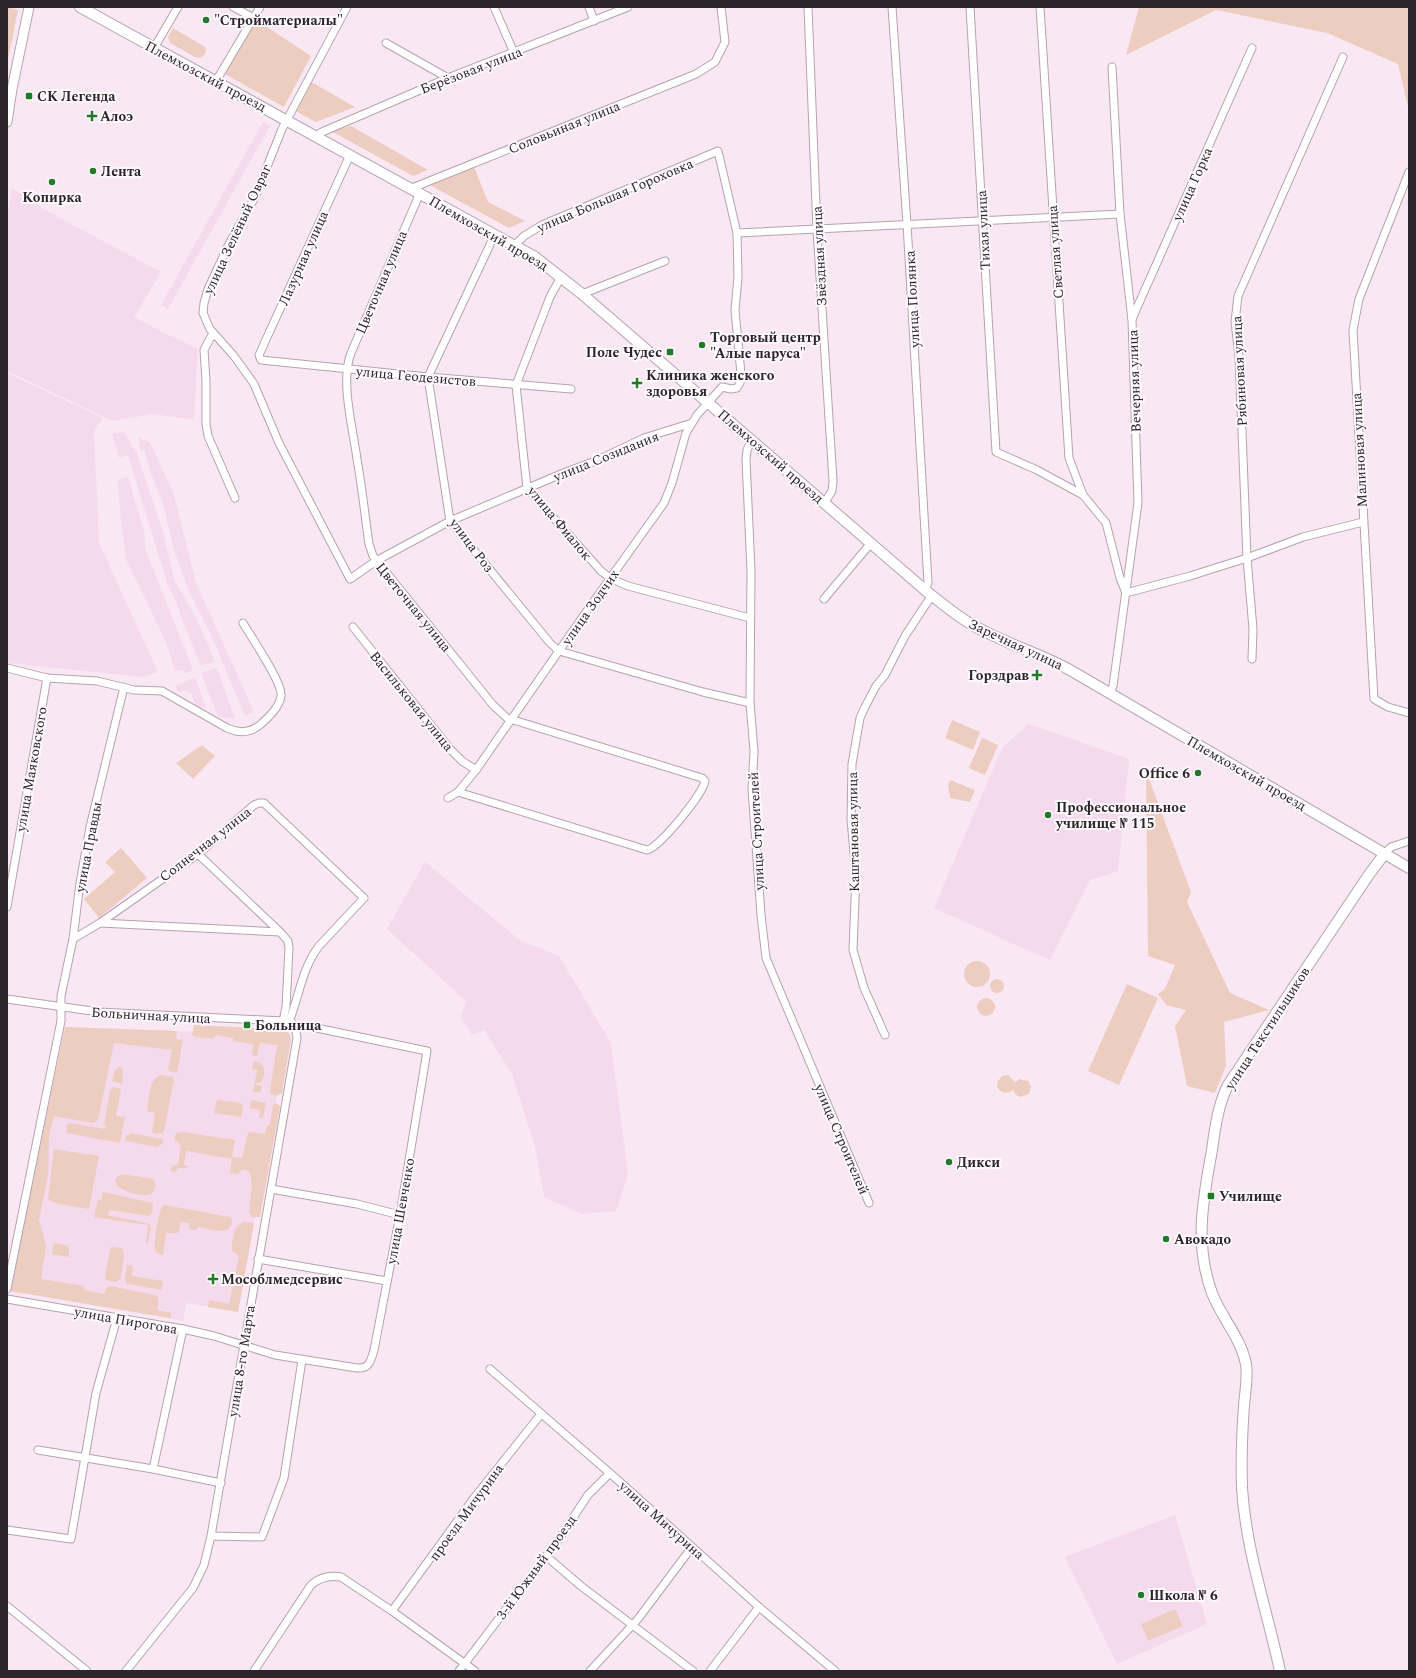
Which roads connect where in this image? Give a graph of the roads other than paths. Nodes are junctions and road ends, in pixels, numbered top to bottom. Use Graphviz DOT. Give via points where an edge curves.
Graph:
graph roads {
  1 [pos="30,7"];
  2 [pos="80,7"];
  3 [pos="178,7"];
  4 [pos="234,7"];
  5 [pos="260,7"];
  6 [pos="347,7"];
  7 [pos="494,7"];
  8 [pos="589,7"];
  9 [pos="628,7"];
  10 [pos="721,7"];
  11 [pos="808,7"];
  12 [pos="892,7"];
  13 [pos="970,7"];
  14 [pos="1040,7"];
  15 [pos="254,18"];
  16 [pos="594,21"];
  17 [pos="386,42"];
  18 [pos="154,48"];
  19 [pos="1252,48"];
  20 [pos="514,53"];
  21 [pos="1343,58"];
  22 [pos="1112,68"];
  23 [pos="448,78"];
  24 [pos="216,81"];
  25 [pos="287,120"];
  26 [pos="7,122"];
  27 [pos="316,136"];
  28 [pos="350,155"];
  29 [pos="1409,172"];
  30 [pos="416,191"];
  31 [pos="1120,214"];
  32 [pos="1053,218"];
  33 [pos="982,221"];
  34 [pos="907,224"];
  35 [pos="817,230"];
  36 [pos="737,233"];
  37 [pos="495,234"];
  38 [pos="515,245"];
  39 [pos="665,261"];
  40 [pos="561,277"];
  41 [pos="582,294"];
  42 [pos="1132,320"];
  43 [pos="213,333"];
  44 [pos="262,361"];
  45 [pos="346,370"];
  46 [pos="428,377"];
  47 [pos="516,385"];
  48 [pos="570,389"];
  49 [pos="708,402"];
  50 [pos="692,423"];
  51 [pos="752,439"];
  52 [pos="527,488"];
  53 [pos="1083,495"];
  54 [pos="235,498"];
  55 [pos="825,502"];
  56 [pos="450,520"];
  57 [pos="1363,522"];
  58 [pos="871,543"];
  59 [pos="1247,558"];
  60 [pos="376,561"];
  61 [pos="610,578"];
  62 [pos="928,593"];
  63 [pos="1126,593"];
  64 [pos="824,599"];
  65 [pos="750,618"];
  66 [pos="243,623"];
  67 [pos="353,627"];
  68 [pos="559,651"];
  69 [pos="1252,659"];
  70 [pos="7,668"];
  71 [pos="47,678"];
  72 [pos="124,687"];
  73 [pos="1110,693"];
  74 [pos="750,703"];
  75 [pos="1409,713"];
  76 [pos="512,720"];
  77 [pos="476,770"];
  78 [pos="458,792"];
  79 [pos="448,798"];
  80 [pos="1409,841"];
  81 [pos="198,854"];
  82 [pos="1385,854"];
  83 [pos="1409,868"];
  84 [pos="7,907"];
  85 [pos="100,923"];
  86 [pos="280,932"];
  87 [pos="73,939"];
  88 [pos="7,999"];
  89 [pos="62,1008"];
  90 [pos="289,1023"];
  91 [pos="885,1035"];
  92 [pos="427,1051"];
  93 [pos="270,1188"];
  94 [pos="869,1203"];
  95 [pos="400,1215"];
  96 [pos="258,1259"];
  97 [pos="388,1281"];
  98 [pos="7,1290"];
  99 [pos="7,1299"];
  100 [pos="117,1318"];
  101 [pos="183,1330"];
  102 [pos="243,1346"];
  103 [pos="302,1360"];
  104 [pos="365,1368"];
  105 [pos="490,1369"];
  106 [pos="541,1414"];
  107 [pos="38,1450"];
  108 [pos="85,1458"];
  109 [pos="154,1469"];
  110 [pos="610,1473"];
  111 [pos="221,1483"];
  112 [pos="7,1530"];
  113 [pos="211,1536"];
  114 [pos="692,1547"];
  115 [pos="546,1556"];
  116 [pos="7,1606"];
  117 [pos="759,1607"];
  118 [pos="392,1612"];
  119 [pos="632,1625"];
  120 [pos="465,1664"];
  121 [pos="256,1670"];
  122 [pos="87,1671"];
  123 [pos="126,1671"];
  124 [pos="460,1671"];
  125 [pos="475,1671"];
  126 [pos="590,1671"];
  127 [pos="693,1671"];
  128 [pos="710,1671"];
  129 [pos="835,1671"];
  130 [pos="1280,1671"];
  1 -- 26 [label="street"];
  2 -- 18 [label="main road, Племхозский проезд"];
  3 -- 18 [label="street"];
  4 -- 15 [label="street"];
  5 -- 15 [label="street"];
  6 -- 25 [label="street, улица Зелёный Овраг"];
  7 -- 20 [label="street"];
  8 -- 16 [label="street"];
  9 -- 16 [label="street, Берёзовая улица"];
  10 -- 30 [label="street, Соловьиная улица" via="725,42 715,62 696,74"];
  11 -- 35 [label="street, Звёздная улица"];
  12 -- 34 [label="street, улица Полянка"];
  13 -- 33 [label="street, Тихая улица"];
  14 -- 32 [label="street, Светлая улица"];
  15 -- 24 [label="street"];
  16 -- 20 [label="street, Берёзовая улица"];
  17 -- 23 [label="street"];
  18 -- 24 [label="main road, Племхозский проезд"];
  19 -- 42 [label="street, улица Горка"];
  20 -- 23 [label="street, Берёзовая улица"];
  21 -- 59 [label="street, Рябиновая улица" via="1238,296 1235,322 1239,356"];
  22 -- 31 [label="street, Вечерняя улица"];
  23 -- 27 [label="street, Берёзовая улица"];
  24 -- 25 [label="main road, Племхозский проезд"];
  25 -- 27 [label="main road, Племхозский проезд"];
  25 -- 43 [label="street, улица Зелёный Овраг" via="255,197 228,246 206,294 203,313"];
  27 -- 28 [label="main road, Племхозский проезд"];
  28 -- 30 [label="main road, Племхозский проезд"];
  28 -- 44 [label="street, Лазурная улица" via="259,355"];
  29 -- 57 [label="street, Малиновая улица" via="1359,299 1353,330"];
  30 -- 37 [label="main road, Племхозский проезд"];
  30 -- 45 [label="street, Цветочная улица"];
  31 -- 32 [label="street"];
  31 -- 42 [label="street, Вечерняя улица"];
  32 -- 33 [label="street"];
  32 -- 53 [label="street, Светлая улица" via="1070,458"];
  33 -- 34 [label="street"];
  33 -- 53 [label="street, Тихая улица" via="996,452 1037,470"];
  34 -- 35 [label="street"];
  34 -- 62 [label="street, улица Полянка"];
  35 -- 36 [label="street"];
  35 -- 55 [label="street, Звёздная улица" via="834,481 832,491"];
  36 -- 38 [label="street, улица Большая Гороховка" via="718,151 542,225"];
  36 -- 49 [label="street, улица Зодчих" via="738,277 735,310 741,379 737,388 722,387"];
  37 -- 38 [label="main road, Племхозский проезд"];
  37 -- 46 [label="street"];
  38 -- 40 [label="main road, Племхозский проезд"];
  39 -- 41 [label="street"];
  40 -- 41 [label="main road, Племхозский проезд"];
  40 -- 47 [label="street, улица Фиалок" via="550,297"];
  41 -- 49 [label="main road, Племхозский проезд"];
  42 -- 63 [label="street, Вечерняя улица" via="1138,503"];
  43 -- 54 [label="street" via="204,350 206,424 208,436"];
  43 -- 60 [label="street, улица Созидания" via="254,384 276,436 350,579"];
  44 -- 45 [label="street, улица Геодезистов"];
  45 -- 46 [label="street, улица Геодезистов"];
  45 -- 60 [label="street, Цветочная улица" via="369,544"];
  46 -- 47 [label="street, улица Геодезистов"];
  46 -- 56 [label="street, улица Роз"];
  47 -- 48 [label="street, улица Геодезистов"];
  47 -- 52 [label="street, улица Фиалок"];
  49 -- 50 [label="street, улица Зодчих"];
  49 -- 51 [label="main road, Племхозский проезд"];
  50 -- 52 [label="street, улица Созидания" via="644,438 605,457"];
  50 -- 61 [label="street, улица Зодчих" via="683,442 666,500"];
  51 -- 55 [label="main road, Племхозский проезд"];
  51 -- 65 [label="street, улица Строителей" via="746,460 751,570"];
  52 -- 56 [label="street, улица Созидания"];
  52 -- 61 [label="street, улица Фиалок" via="583,553"];
  53 -- 63 [label="street" via="1106,523"];
  55 -- 58 [label="main road, Племхозский проезд"];
  56 -- 60 [label="street, улица Созидания"];
  56 -- 68 [label="street, улица Роз"];
  57 -- 59 [label="street" via="1303,537"];
  57 -- 75 [label="street, Малиновая улица" via="1374,699 1388,707"];
  58 -- 62 [label="main road, Племхозский проезд"];
  58 -- 64 [label="street"];
  59 -- 63 [label="street"];
  59 -- 69 [label="street, Рябиновая улица" via="1253,629"];
  60 -- 76 [label="street, Цветочная улица" via="493,705"];
  61 -- 65 [label="street, улица Фиалок" via="628,586"];
  61 -- 68 [label="street, улица Зодчих"];
  62 -- 73 [label="main road, Заречная улица" via="984,632 1059,664"];
  62 -- 91 [label="street, Каштановая улица" via="860,718 852,764 851,820 856,874 852,950 864,988"];
  63 -- 73 [label="street, Вечерняя улица"];
  65 -- 74 [label="street, улица Строителей"];
  66 -- 72 [label="street" via="268,664 281,693 276,707 255,728 235,732 162,690 134,690"];
  67 -- 77 [label="street, Васильковая улица" via="450,749"];
  68 -- 74 [label="street, улица Роз"];
  68 -- 76 [label="street, улица Зодчих"];
  70 -- 71 [label="street"];
  71 -- 72 [label="street" via="97,681"];
  71 -- 84 [label="street, улица Маяковского"];
  72 -- 87 [label="street, улица Правды" via="90,827"];
  73 -- 82 [label="main road, Племхозский проезд"];
  74 -- 94 [label="street, улица Строителей" via="754,751 754,822 766,958"];
  76 -- 77 [label="street, улица Зодчих"];
  76 -- 78 [label="street, Цветочная улица" via="705,779 704,785 687,811 653,847 647,850"];
  77 -- 78 [label="street, улица Зодчих"];
  78 -- 79 [label="street, улица Зодчих"];
  80 -- 82 [label="street" via="1391,847"];
  81 -- 85 [label="street, Солнечная улица"];
  81 -- 86 [label="street"];
  81 -- 90 [label="street, Солнечная улица" via="254,805 264,803 364,898 312,955"];
  82 -- 83 [label="main road"];
  82 -- 130 [label="main road, улица Текстильщиков" via="1228,1085 1217,1119 1202,1206 1202,1241 1206,1272 1214,1298 1238,1342 1246,1365 1241,1457 1243,1498 1255,1572"];
  85 -- 86 [label="street"];
  85 -- 87 [label="street, Солнечная улица"];
  86 -- 90 [label="street" via="288,942 289,948 286,1007"];
  87 -- 89 [label="street, улица Правды" via="61,996"];
  88 -- 89 [label="street, Больничная улица"];
  89 -- 90 [label="street, Больничная улица"];
  89 -- 98 [label="street, улица Правды"];
  90 -- 92 [label="street, Больничная улица"];
  90 -- 93 [label="street, улица 8-го Марта" via="297,1038"];
  92 -- 95 [label="street, улица Шевченко"];
  93 -- 95 [label="street" via="357,1204"];
  93 -- 96 [label="street, улица 8-го Марта"];
  95 -- 97 [label="street, улица Шевченко"];
  96 -- 97 [label="street"];
  96 -- 102 [label="street, улица 8-го Марта"];
  97 -- 104 [label="street, улица Шевченко" via="371,1360"];
  99 -- 100 [label="street, улица Пирогова"];
  100 -- 101 [label="street, улица Пирогова"];
  100 -- 108 [label="street" via="96,1393"];
  101 -- 102 [label="street, улица Пирогова" via="214,1336"];
  101 -- 109 [label="street"];
  102 -- 103 [label="street, улица Пирогова"];
  102 -- 111 [label="street, улица 8-го Марта"];
  103 -- 104 [label="street, улица Пирогова"];
  103 -- 113 [label="street" via="284,1478 262,1537"];
  105 -- 106 [label="street, улица Мичурина"];
  106 -- 110 [label="street, улица Мичурина"];
  106 -- 118 [label="street, проезд Мичурина" via="474,1498"];
  107 -- 108 [label="street"];
  108 -- 109 [label="street"];
  108 -- 112 [label="street" via="70,1539"];
  109 -- 111 [label="street"];
  110 -- 114 [label="street, улица Мичурина"];
  110 -- 115 [label="street, 3-й Южный проезд" via="588,1495"];
  111 -- 113 [label="street, улица 8-го Марта"];
  113 -- 123 [label="street, улица 8-го Марта" via="204,1565 196,1583"];
  114 -- 117 [label="street, улица Мичурина"];
  114 -- 119 [label="street"];
  115 -- 119 [label="street"];
  115 -- 120 [label="street, 3-й Южный проезд"];
  116 -- 122 [label="street"];
  117 -- 128 [label="street"];
  117 -- 129 [label="street, улица Мичурина"];
  118 -- 120 [label="street"];
  118 -- 121 [label="street" via="341,1577 323,1577 311,1585"];
  119 -- 126 [label="street"];
  119 -- 127 [label="street"];
  120 -- 124 [label="street, 3-й Южный проезд"];
  120 -- 125 [label="street"];
}
